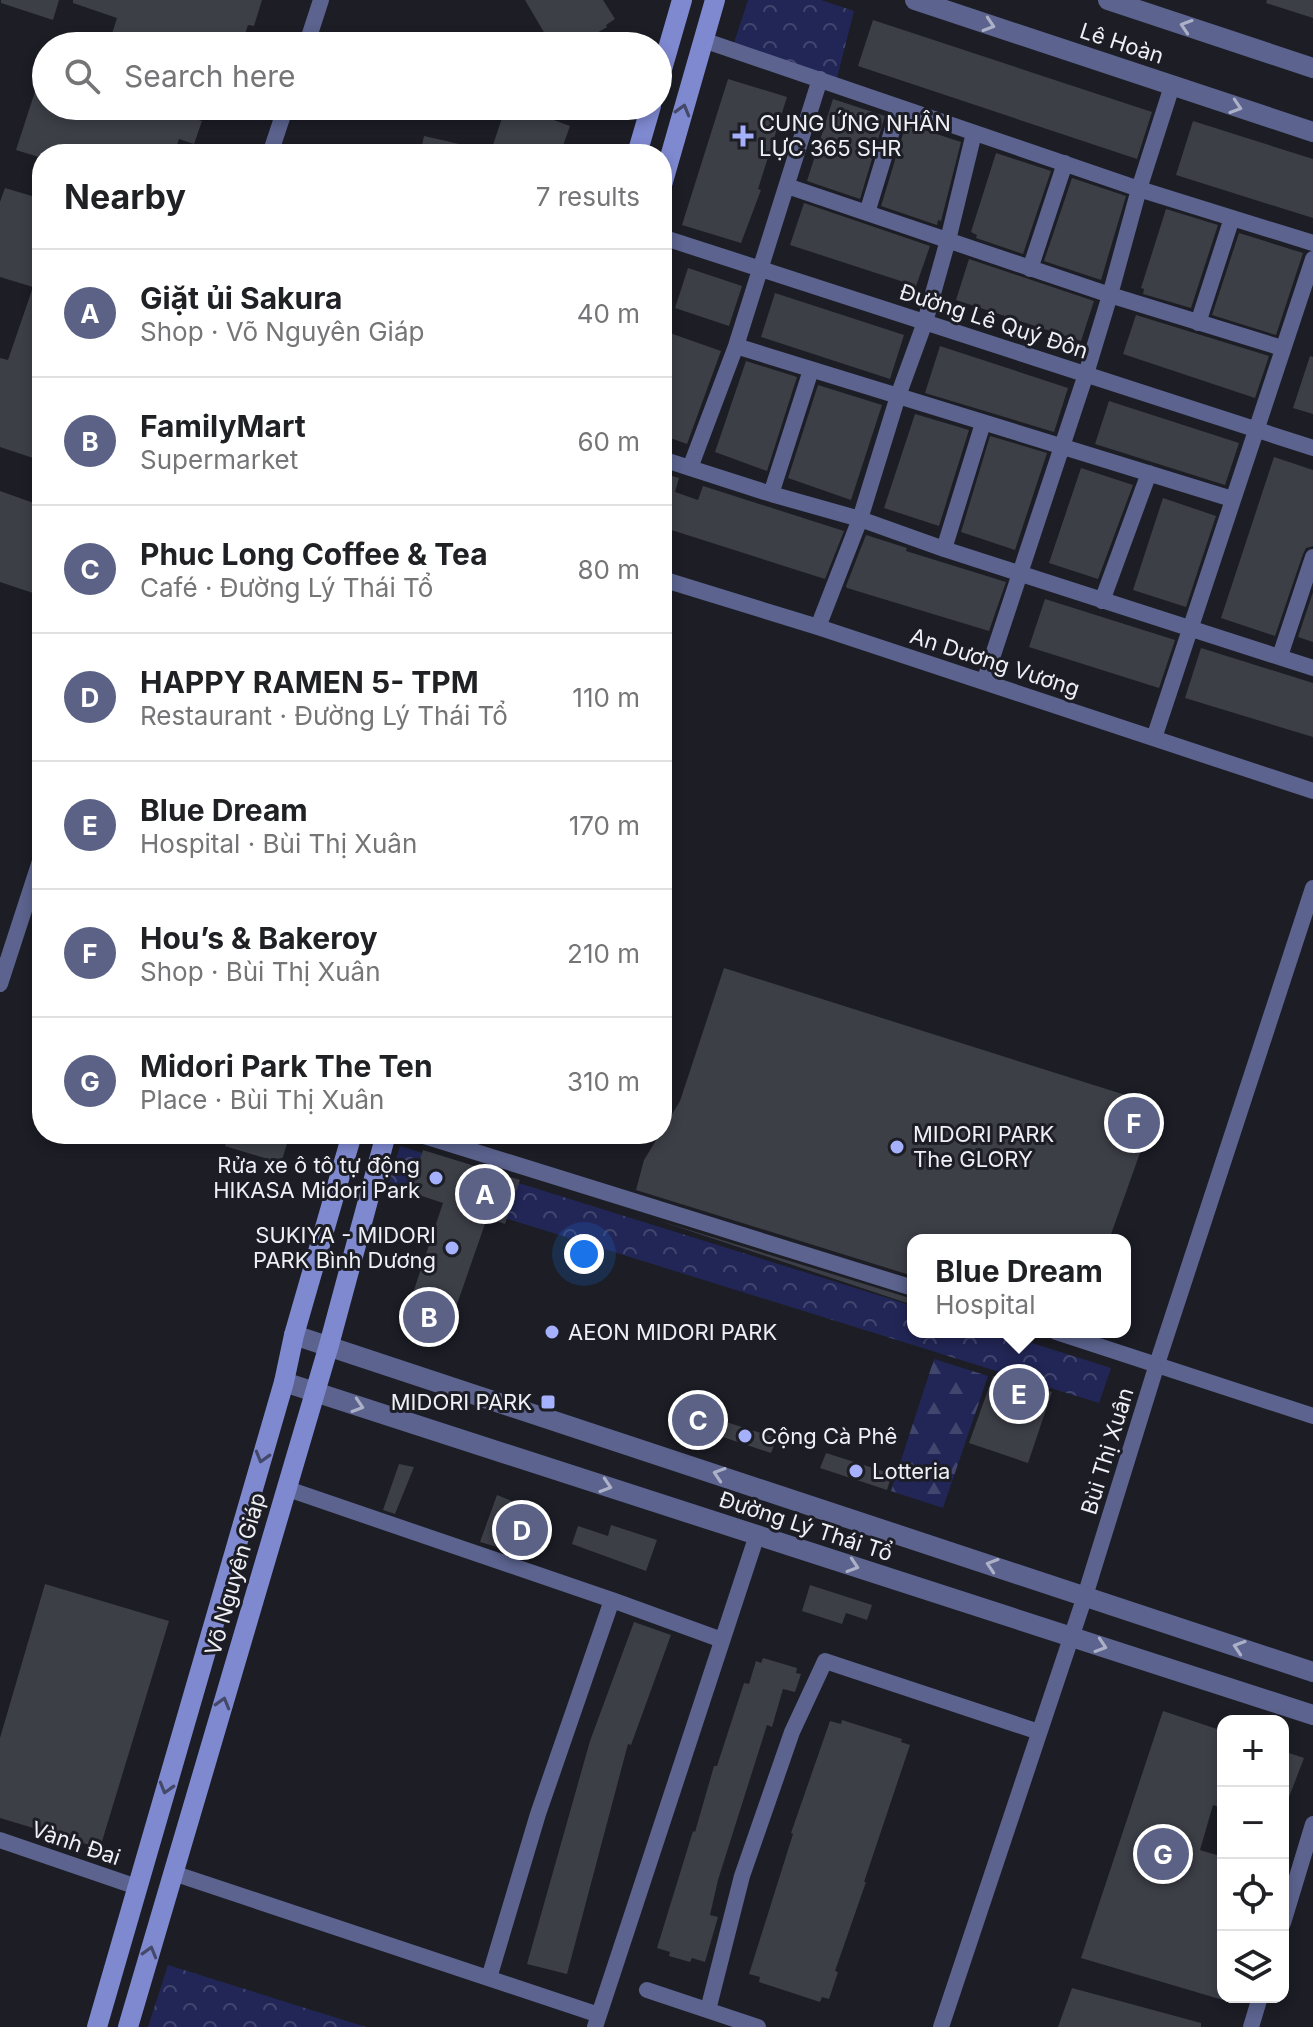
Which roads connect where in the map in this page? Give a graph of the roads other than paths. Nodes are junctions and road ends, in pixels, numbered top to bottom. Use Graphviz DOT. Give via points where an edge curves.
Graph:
graph roads {
  1 [pos="321,0"];
  2 [pos="682,0"];
  3 [pos="715,0"];
  4 [pos="915,0"];
  5 [pos="1108,0"];
  6 [pos="311,32"];
  7 [pos="672,35"];
  8 [pos="703,40"];
  9 [pos="1313,68"];
  10 [pos="820,79"];
  11 [pos="1172,86"];
  12 [pos="899,108"];
  13 [pos="281,120"];
  14 [pos="647,120"];
  15 [pos="1313,132"];
  16 [pos="974,133"];
  17 [pos="273,144"];
  18 [pos="640,144"];
  19 [pos="672,150"];
  20 [pos="1065,163"];
  21 [pos="787,186"];
  22 [pos="1139,189"];
  23 [pos="867,213"];
  24 [pos="1232,218"];
  25 [pos="672,240"];
  26 [pos="948,240"];
  27 [pos="1313,243"];
  28 [pos="1313,259"];
  29 [pos="760,269"];
  30 [pos="1030,269"];
  31 [pos="1110,295"];
  32 [pos="925,322"];
  33 [pos="1198,323"];
  34 [pos="736,346"];
  35 [pos="1282,348"];
  36 [pos="811,370"];
  37 [pos="1086,374"];
  38 [pos="898,396"];
  39 [pos="983,423"];
  40 [pos="1258,430"];
  41 [pos="1062,447"];
  42 [pos="1313,448"];
  43 [pos="672,462"];
  44 [pos="690,468"];
  45 [pos="1149,473"];
  46 [pos="771,494"];
  47 [pos="1232,499"];
  48 [pos="860,519"];
  49 [pos="944,549"];
  50 [pos="1313,557"];
  51 [pos="1020,573"];
  52 [pos="672,582"];
  53 [pos="1102,601"];
  54 [pos="818,627"];
  55 [pos="1191,628"];
  56 [pos="1280,656"];
  57 [pos="1313,668"];
  58 [pos="984,682"];
  59 [pos="1154,738"];
  60 [pos="1313,791"];
  61 [pos="32,886"];
  62 [pos="1313,888"];
  63 [pos="0,984"];
  64 [pos="349,1144"];
  65 [pos="383,1144"];
  66 [pos="450,1144"];
  67 [pos="907,1286"];
  68 [pos="294,1335"];
  69 [pos="1075,1338"];
  70 [pos="329,1345"];
  71 [pos="1157,1364"];
  72 [pos="284,1382"];
  73 [pos="313,1392"];
  74 [pos="1313,1416"];
  75 [pos="285,1488"];
  76 [pos="757,1535"];
  77 [pos="1085,1596"];
  78 [pos="612,1600"];
  79 [pos="1070,1636"];
  80 [pos="722,1640"];
  81 [pos="1313,1672"];
  82 [pos="1313,1715"];
  83 [pos="1039,1732"];
  84 [pos="1313,1824"];
  85 [pos="0,1840"];
  86 [pos="173,1873"];
  87 [pos="137,1887"];
  88 [pos="1289,1903"];
  89 [pos="489,1978"];
  90 [pos="647,1990"];
  91 [pos="1258,2003"];
  92 [pos="708,2010"];
  93 [pos="597,2021"];
  94 [pos="97,2027"];
  95 [pos="128,2027"];
  96 [pos="758,2027"];
  97 [pos="941,2027"];
  98 [pos="1251,2027"];
  1 -- 6 [label="street"];
  2 -- 7 [label="main road"];
  3 -- 8 [label="main road"];
  4 -- 11 [label="street, Lê Hoàn, one-way"];
  9 -- 5 [label="street, Lê Hoàn, one-way"];
  8 -- 10 [label="street"];
  19 -- 8 [label="main road, one-way"];
  10 -- 12 [label="street"];
  10 -- 21 [label="street"];
  11 -- 15 [label="street, Lê Hoàn, one-way"];
  11 -- 22 [label="street"];
  12 -- 16 [label="street"];
  12 -- 23 [label="street"];
  13 -- 17 [label="street"];
  14 -- 18 [label="main road"];
  16 -- 20 [label="street"];
  16 -- 26 [label="street"];
  20 -- 22 [label="street"];
  20 -- 30 [label="street"];
  21 -- 23 [label="street"];
  21 -- 29 [label="street"];
  22 -- 24 [label="street"];
  22 -- 31 [label="street"];
  23 -- 26 [label="street"];
  24 -- 27 [label="street"];
  24 -- 33 [label="street"];
  25 -- 29 [label="street, Đường Lê Quý Đôn"];
  26 -- 30 [label="street"];
  26 -- 32 [label="street"];
  28 -- 35 [label="street"];
  29 -- 32 [label="street, Đường Lê Quý Đôn"];
  29 -- 34 [label="street"];
  30 -- 31 [label="street"];
  31 -- 33 [label="street"];
  31 -- 37 [label="street"];
  32 -- 37 [label="street, Đường Lê Quý Đôn"];
  32 -- 38 [label="street"];
  33 -- 35 [label="street"];
  34 -- 36 [label="street"];
  34 -- 44 [label="street"];
  35 -- 40 [label="street"];
  36 -- 38 [label="street"];
  36 -- 46 [label="street"];
  37 -- 40 [label="street, Đường Lê Quý Đôn"];
  37 -- 41 [label="street"];
  38 -- 39 [label="street"];
  38 -- 48 [label="street"];
  39 -- 41 [label="street"];
  39 -- 49 [label="street"];
  40 -- 42 [label="street, Đường Lê Quý Đôn"];
  40 -- 47 [label="street"];
  41 -- 45 [label="street"];
  41 -- 51 [label="street"];
  43 -- 44 [label="street"];
  44 -- 46 [label="street"];
  45 -- 47 [label="street"];
  45 -- 53 [label="street"];
  46 -- 48 [label="street"];
  47 -- 55 [label="street"];
  48 -- 49 [label="street"];
  48 -- 54 [label="street"];
  49 -- 51 [label="street"];
  50 -- 56 [label="street"];
  51 -- 53 [label="street"];
  51 -- 58 [label="street"];
  52 -- 54 [label="street, An Dương Vương"];
  53 -- 55 [label="street"];
  54 -- 58 [label="street, An Dương Vương"];
  55 -- 56 [label="street"];
  55 -- 59 [label="street"];
  56 -- 57 [label="street"];
  58 -- 59 [label="street, An Dương Vương"];
  59 -- 60 [label="street, An Dương Vương"];
  61 -- 63 [label="street"];
  62 -- 71 [label="street, Bùi Thị Xuân"];
  64 -- 68 [label="main road, Võ Nguyên Giáp"];
  65 -- 70 [label="main road, Võ Nguyên Giáp"];
  66 -- 67 [label="street"];
  68 -- 70 [label="street, Đường Lý Thái Tổ"];
  68 -- 72 [label="main road, Võ Nguyên Giáp"];
  69 -- 71 [label="street"];
  70 -- 73 [label="main road, Võ Nguyên Giáp"];
  77 -- 70 [label="street, Đường Lý Thái Tổ, one-way"];
  71 -- 74 [label="street"];
  71 -- 77 [label="street, Bùi Thị Xuân"];
  72 -- 73 [label="street, Đường Lý Thái Tổ"];
  72 -- 87 [label="main road, Võ Nguyên Giáp, one-way"];
  73 -- 75 [label="main road, Võ Nguyên Giáp"];
  73 -- 76 [label="street, Đường Lý Thái Tổ, one-way"];
  75 -- 78 [label="street"];
  86 -- 75 [label="main road, Võ Nguyên Giáp, one-way"];
  76 -- 79 [label="street, Đường Lý Thái Tổ, one-way"];
  76 -- 80 [label="street"];
  77 -- 79 [label="street, Bùi Thị Xuân"];
  81 -- 77 [label="street, Đường Lý Thái Tổ, one-way"];
  78 -- 80 [label="street"];
  78 -- 89 [label="street" via="538,1814"];
  79 -- 82 [label="street, Đường Lý Thái Tổ, one-way"];
  79 -- 83 [label="street, Bùi Thị Xuân"];
  80 -- 93 [label="street"];
  83 -- 92 [label="street" via="825,1661 792,1732 742,1876"];
  83 -- 97 [label="street, Bùi Thị Xuân"];
  84 -- 88 [label="street"];
  85 -- 87 [label="street, Vành Đai"];
  86 -- 89 [label="street"];
  95 -- 86 [label="main road, Võ Nguyên Giáp, one-way"];
  87 -- 94 [label="main road, Võ Nguyên Giáp"];
  89 -- 93 [label="street"];
  90 -- 92 [label="street"];
  91 -- 98 [label="street"];
  92 -- 96 [label="street"];
}
